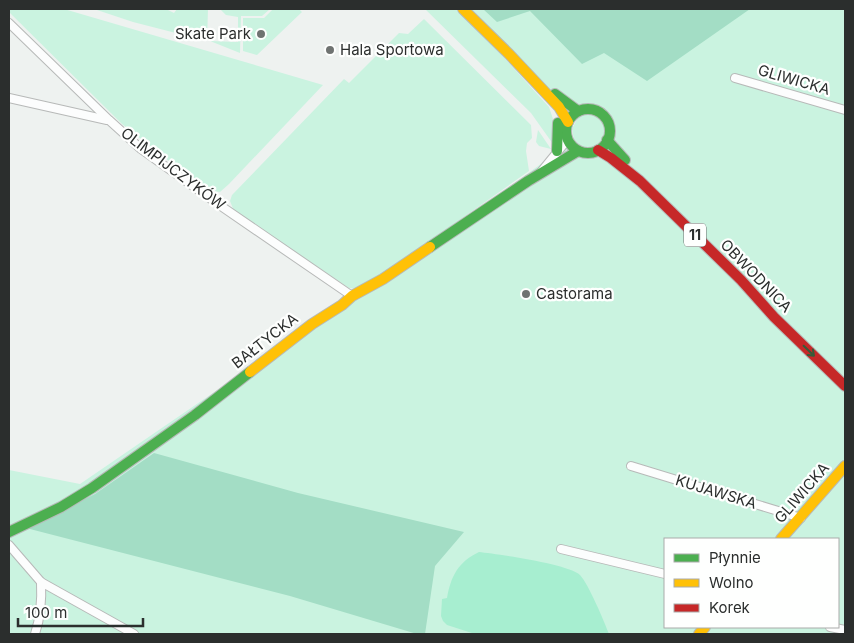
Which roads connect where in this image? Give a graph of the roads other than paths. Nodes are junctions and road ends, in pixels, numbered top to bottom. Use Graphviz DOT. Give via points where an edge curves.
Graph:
graph roads {
  1 [pos="463,9"];
  2 [pos="470,9"];
  3 [pos="9,23"];
  4 [pos="735,78"];
  5 [pos="546,95"];
  6 [pos="9,98"];
  7 [pos="845,110"];
  8 [pos="578,111"];
  9 [pos="109,120"];
  10 [pos="568,122"];
  11 [pos="568,139"];
  12 [pos="607,140"];
  13 [pos="598,150"];
  14 [pos="578,151"];
  15 [pos="557,152"];
  16 [pos="540,173"];
  17 [pos="352,296"];
  18 [pos="845,372"];
  19 [pos="845,386"];
  20 [pos="632,466"];
  21 [pos="845,466"];
  22 [pos="801,518"];
  23 [pos="9,532"];
  24 [pos="782,538"];
  25 [pos="9,545"];
  26 [pos="561,549"];
  27 [pos="664,574"];
  28 [pos="41,582"];
  29 [pos="35,634"];
  30 [pos="134,634"];
  1 -- 5 [label="main road" via="510,54"];
  2 -- 8 [label="main road" via="556,96"];
  3 -- 9 [label="street, OLIMPIJCZYKÓW"];
  4 -- 7 [label="street, GLIWICKA"];
  5 -- 10 [label="main road"];
  5 -- 15 [label="main road" via="557,117"];
  6 -- 9 [label="street"];
  8 -- 10 [label="main road"];
  8 -- 12 [label="main road" via="590,109 603,116 609,127"];
  9 -- 17 [label="street, OLIMPIJCZYKÓW" via="176,175"];
  10 -- 11 [label="main road"];
  11 -- 14 [label="main road"];
  11 -- 15 [label="street, BAŁTYCKA"];
  12 -- 13 [label="main road"];
  12 -- 18 [label="main road, OBWODNICA / 11"];
  13 -- 14 [label="main road"];
  13 -- 19 [label="main road, OBWODNICA / 11, one-way" via="640,181"];
  14 -- 16 [label="main road, BAŁTYCKA"];
  15 -- 16 [label="street, BAŁTYCKA"];
  16 -- 17 [label="main road, BAŁTYCKA" via="383,279"];
  17 -- 23 [label="main road, BAŁTYCKA" via="92,488"];
  20 -- 22 [label="street, KUJAWSKA"];
  21 -- 22 [label="main road, GLIWICKA"];
  22 -- 24 [label="main road, GLIWICKA"];
  25 -- 28 [label="street"];
  26 -- 27 [label="street"];
  28 -- 29 [label="street" via="40,619"];
  28 -- 30 [label="street"];
}
